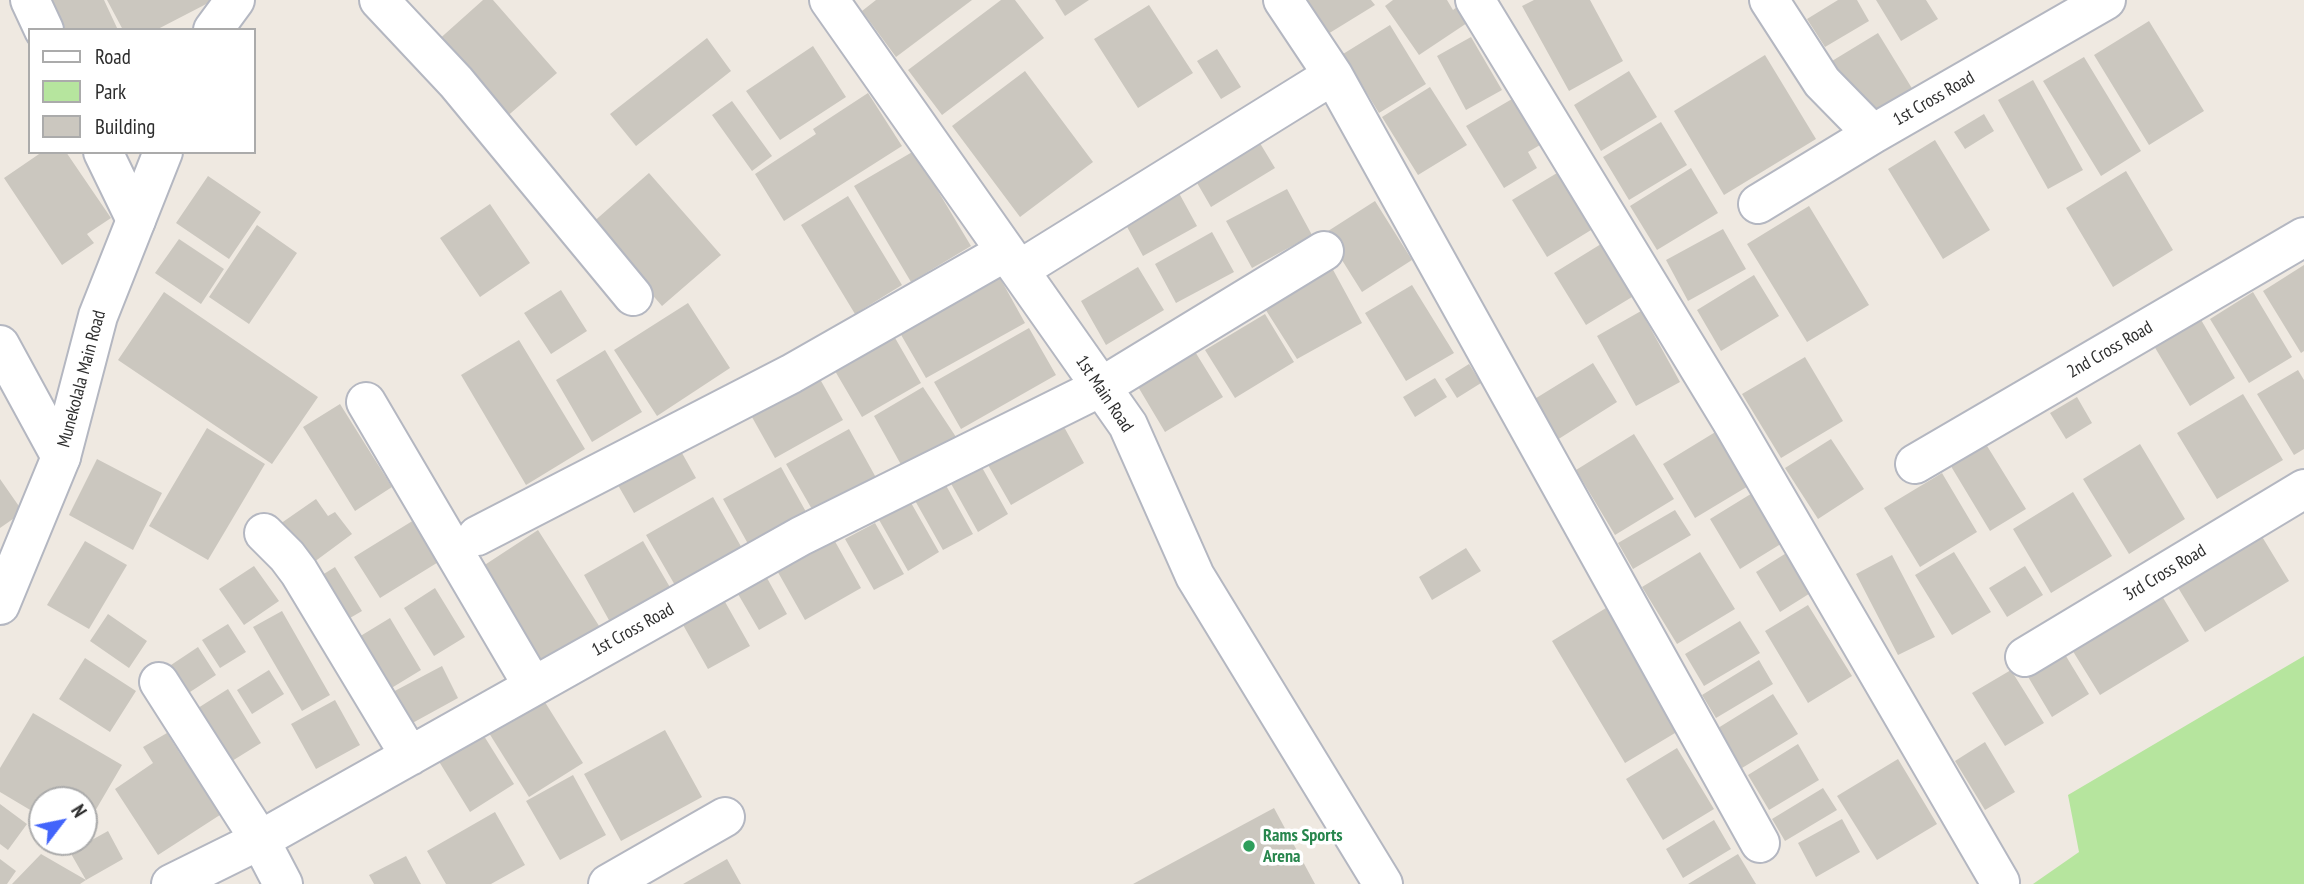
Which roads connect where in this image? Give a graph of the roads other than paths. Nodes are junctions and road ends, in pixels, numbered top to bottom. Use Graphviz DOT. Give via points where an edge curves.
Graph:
graph roads {
  1 [pos="30,0"];
  2 [pos="235,0"];
  3 [pos="379,0"];
  4 [pos="829,0"];
  5 [pos="1283,0"];
  6 [pos="1475,0"];
  7 [pos="1769,0"];
  8 [pos="2106,0"];
  9 [pos="43,28"];
  10 [pos="214,28"];
  11 [pos="1333,75"];
  12 [pos="1873,134"];
  13 [pos="104,154"];
  14 [pos="162,154"];
  15 [pos="1758,204"];
  16 [pos="136,220"];
  17 [pos="2304,237"];
  18 [pos="1324,251"];
  19 [pos="1012,261"];
  20 [pos="633,296"];
  21 [pos="0,345"];
  22 [pos="1101,387"];
  23 [pos="366,401"];
  24 [pos="61,457"];
  25 [pos="1915,464"];
  26 [pos="2304,489"];
  27 [pos="264,533"];
  28 [pos="477,536"];
  29 [pos="0,605"];
  30 [pos="2025,657"];
  31 [pos="159,681"];
  32 [pos="533,686"];
  33 [pos="410,755"];
  34 [pos="725,817"];
  35 [pos="260,840"];
  36 [pos="1760,842"];
  37 [pos="2000,882"];
  38 [pos="171,884"];
  39 [pos="283,884"];
  40 [pos="608,884"];
  41 [pos="1383,884"];
  1 -- 9 [label="street"];
  2 -- 10 [label="street"];
  3 -- 20 [label="street" via="456,82"];
  4 -- 19 [label="street, 1st Main Road"];
  5 -- 11 [label="street"];
  6 -- 37 [label="street" via="1731,420"];
  7 -- 12 [label="street, 1st Cross Road" via="1822,82"];
  8 -- 12 [label="street, 1st Cross Road"];
  11 -- 19 [label="street"];
  11 -- 36 [label="street"];
  12 -- 15 [label="street"];
  13 -- 16 [label="street"];
  14 -- 16 [label="street, Munekolala Main Road"];
  16 -- 24 [label="street, Munekolala Main Road" via="98,316"];
  17 -- 25 [label="street, 2nd Cross Road"];
  18 -- 22 [label="street, 1st Cross Road"];
  19 -- 22 [label="street, 1st Main Road"];
  19 -- 28 [label="street"];
  21 -- 24 [label="street"];
  22 -- 32 [label="street, 1st Cross Road" via="801,536"];
  22 -- 41 [label="street, 1st Main Road" via="1128,425 1195,576"];
  23 -- 32 [label="street"];
  24 -- 29 [label="street, Munekolala Main Road"];
  26 -- 30 [label="street, 3rd Cross Road"];
  27 -- 33 [label="street" via="299,572"];
  31 -- 35 [label="street"];
  32 -- 33 [label="street, 1st Cross Road"];
  33 -- 35 [label="street, 1st Cross Road"];
  34 -- 40 [label="street"];
  35 -- 38 [label="street, 1st Cross Road"];
  35 -- 39 [label="street"];
}
